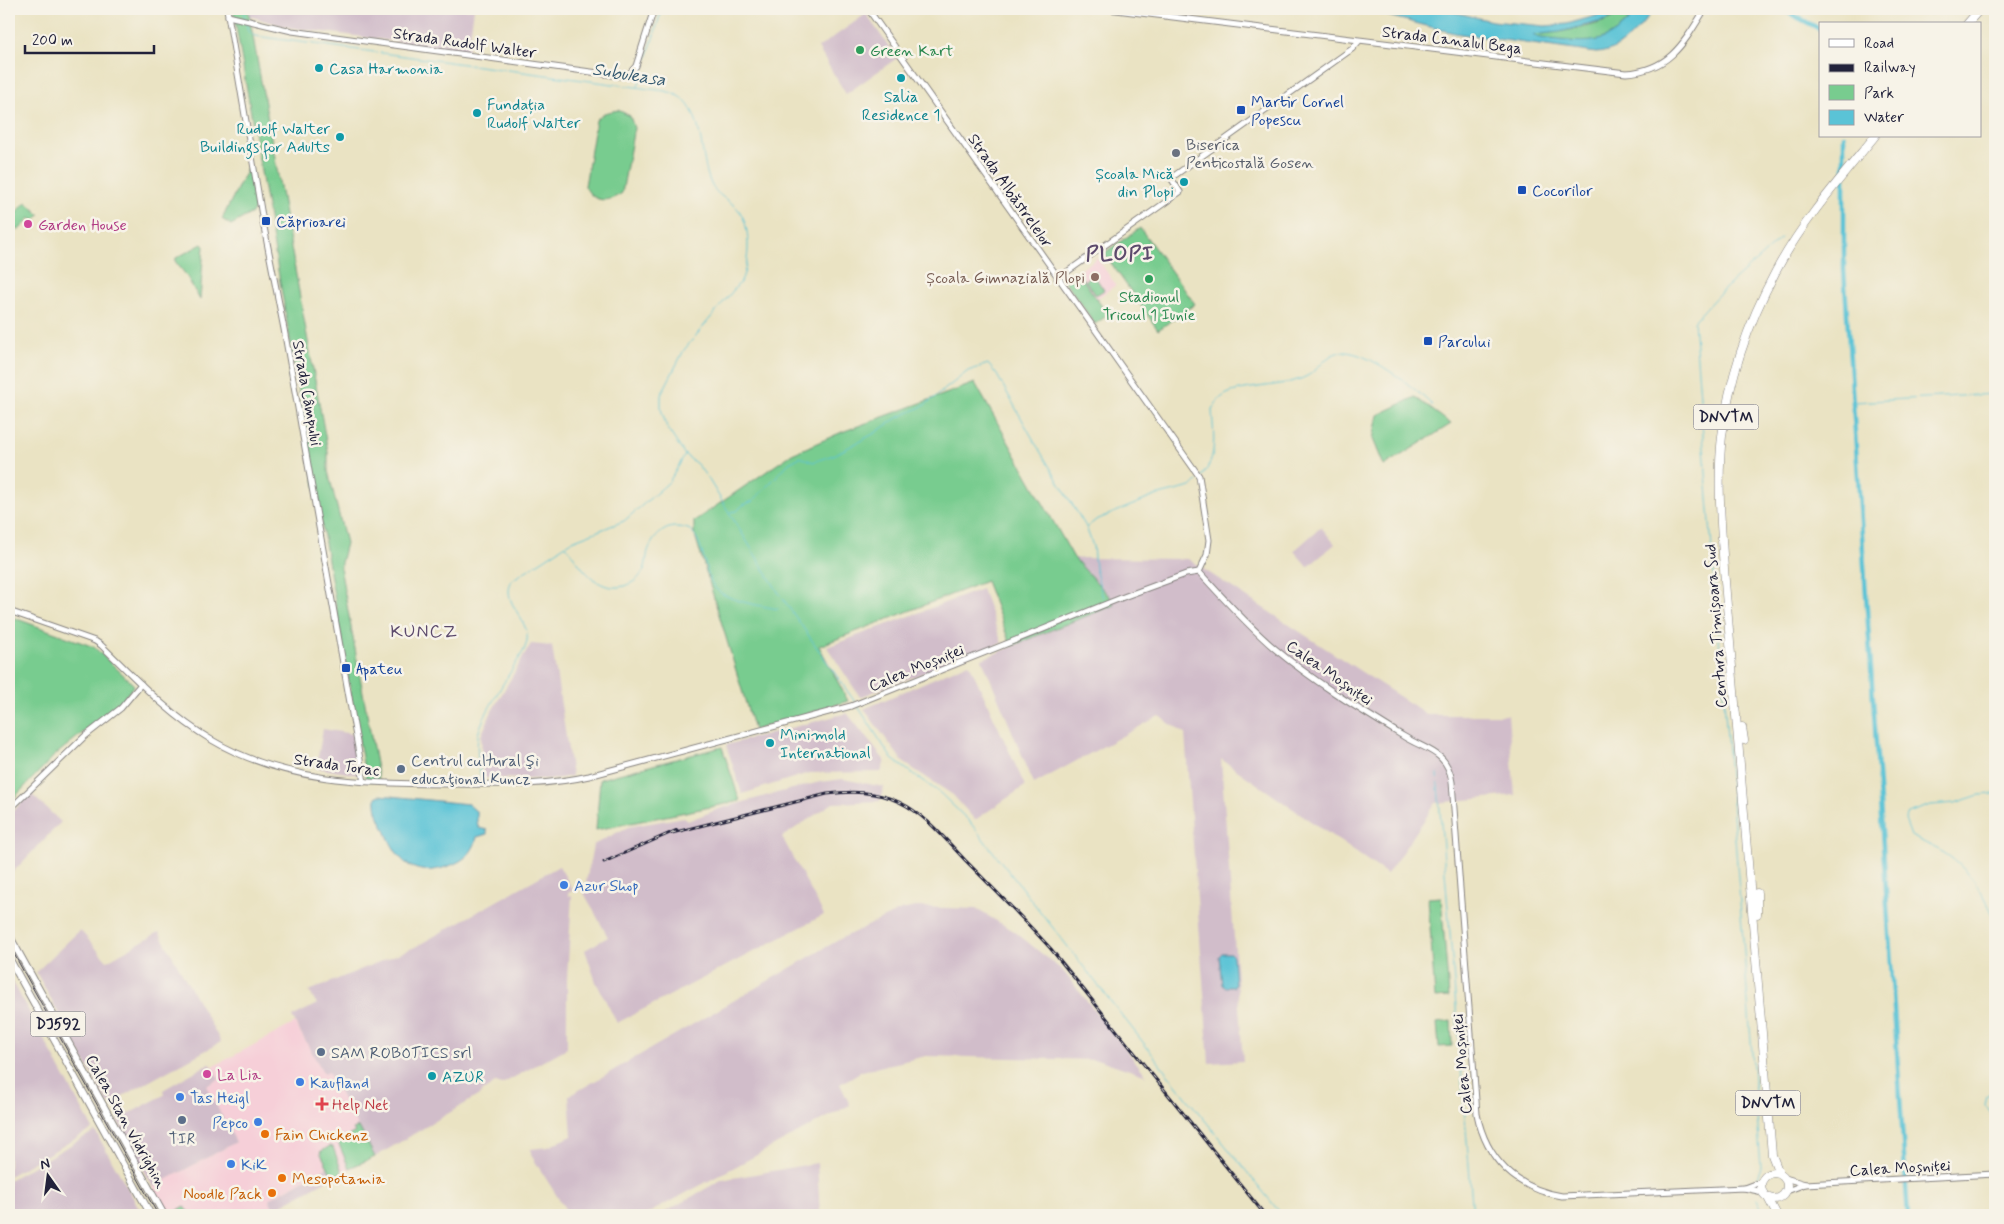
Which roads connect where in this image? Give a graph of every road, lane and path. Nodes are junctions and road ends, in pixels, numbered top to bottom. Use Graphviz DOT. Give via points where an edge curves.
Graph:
graph roads {
  1 [pos="227,9"];
  2 [pos="654,9"];
  3 [pos="868,9"];
  4 [pos="1108,9"];
  5 [pos="1705,9"];
  6 [pos="1980,9"];
  7 [pos="228,16"];
  8 [pos="1969,22"];
  9 [pos="1359,41"];
  10 [pos="1873,138"];
  11 [pos="1058,279"];
  12 [pos="1199,572"];
  13 [pos="9,611"];
  14 [pos="1732,666"];
  15 [pos="142,684"];
  16 [pos="1744,740"];
  17 [pos="589,776"];
  18 [pos="364,782"];
  19 [pos="9,810"];
  20 [pos="1757,893"];
  21 [pos="9,935"];
  22 [pos="9,958"];
  23 [pos="1756,960"];
  24 [pos="1772,1155"];
  25 [pos="1995,1174"];
  26 [pos="1782,1176"];
  27 [pos="1763,1179"];
  28 [pos="1805,1184"];
  29 [pos="1744,1188"];
  30 [pos="1784,1193"];
  31 [pos="1765,1195"];
  32 [pos="151,1215"];
  33 [pos="164,1215"];
  34 [pos="1777,1215"];
  1 -- 7 [label="street, Strada Câmpului"];
  2 -- 7 [label="street, Strada Rudolf Walter" via="636,66 630,73 620,76 301,32"];
  3 -- 11 [label="street, Strada Albăstrelelor"];
  4 -- 9 [label="street, Strada Canalul Bega"];
  5 -- 9 [label="street, Strada Canalul Bega" via="1672,56 1651,68 1632,72"];
  6 -- 8 [label="highway"];
  7 -- 18 [label="street, Strada Câmpului"];
  9 -- 11 [label="street" via="1171,178 1180,192"];
  10 -- 14 [label="highway, Centura Timișoara Sud / DNVTM" via="1794,241 1773,277 1748,334 1730,393 1722,436 1720,513"];
  11 -- 12 [label="street, Strada Albăstrelelor" via="1199,476 1209,530 1207,555"];
  12 -- 17 [label="street, Calea Moșniței" via="1126,596 851,706"];
  12 -- 29 [label="street, Calea Moșniței" via="1284,657 1395,732 1436,753 1448,766 1452,782 1477,1114 1484,1138 1499,1164 1529,1186 1562,1196"];
  13 -- 15 [label="street, Strada Torac" via="95,641"];
  14 -- 16 [label="highway"];
  14 -- 23 [label="highway, Centura Timișoara Sud / DNVTM"];
  15 -- 18 [label="street, Strada Torac" via="201,733 232,750 298,773"];
  15 -- 19 [label="street" via="121,708 84,736"];
  17 -- 18 [label="street, Strada Torac" via="546,784"];
  20 -- 23 [label="highway"];
  21 -- 33 [label="main road, Calea Stan Vidrighin / DJ592"];
  22 -- 32 [label="main road, Calea Stan Vidrighin / DJ592"];
  23 -- 24 [label="highway, Centura Timișoara Sud / DNVTM"];
  24 -- 26 [label="highway, Centura Timișoara Sud / DNVTM"];
  24 -- 27 [label="highway, Centura Timișoara Sud / DNVTM"];
  25 -- 28 [label="street, Calea Moșniței"];
  26 -- 27 [label="highway" via="1774,1172"];
  26 -- 28 [label="street, Calea Moșniței"];
  26 -- 30 [label="highway, DNVTM"];
  27 -- 29 [label="street, Calea Moșniței"];
  27 -- 31 [label="highway, DNVTM"];
  28 -- 30 [label="street, Calea Moșniței"];
  29 -- 31 [label="street, Calea Moșniței"];
  30 -- 31 [label="highway" via="1775,1199"];
  30 -- 34 [label="highway, DNVTM"];
  31 -- 34 [label="highway, DNVTM"];
}
